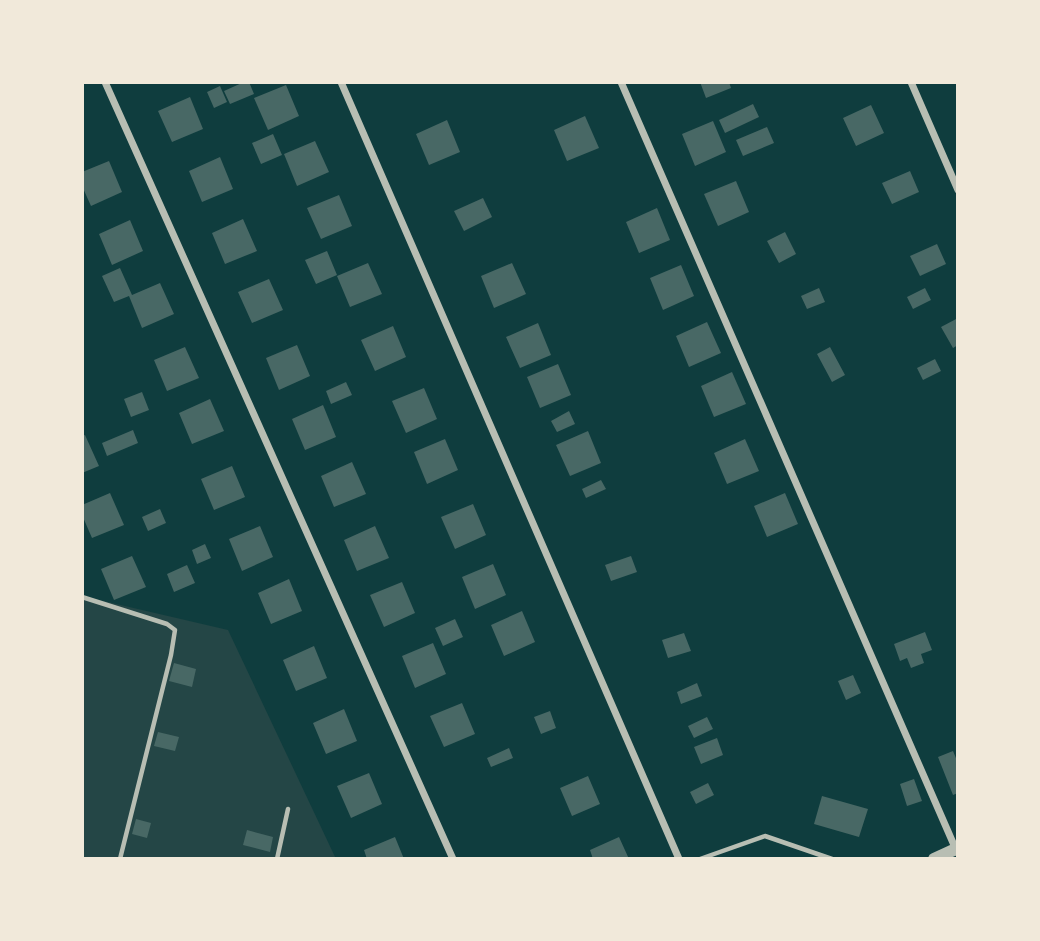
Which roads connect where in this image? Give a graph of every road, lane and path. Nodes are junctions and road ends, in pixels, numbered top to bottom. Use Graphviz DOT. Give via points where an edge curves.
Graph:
graph roads {
  1 [pos="105,82"];
  2 [pos="341,82"];
  3 [pos="621,82"];
  4 [pos="911,82"];
  5 [pos="958,190"];
  6 [pos="82,597"];
  7 [pos="288,810"];
  8 [pos="957,850"];
  9 [pos="120,859"];
  10 [pos="277,859"];
  11 [pos="453,859"];
  12 [pos="679,859"];
  13 [pos="700,859"];
  14 [pos="832,859"];
  15 [pos="934,859"];
  1 -- 11 [label="street"];
  2 -- 12 [label="street"];
  3 -- 8 [label="street"];
  4 -- 5 [label="street"];
  6 -- 9 [label="lane" via="175,630"];
  7 -- 10 [label="lane"];
  8 -- 15 [label="street"];
  13 -- 14 [label="lane" via="765,836"];
}
